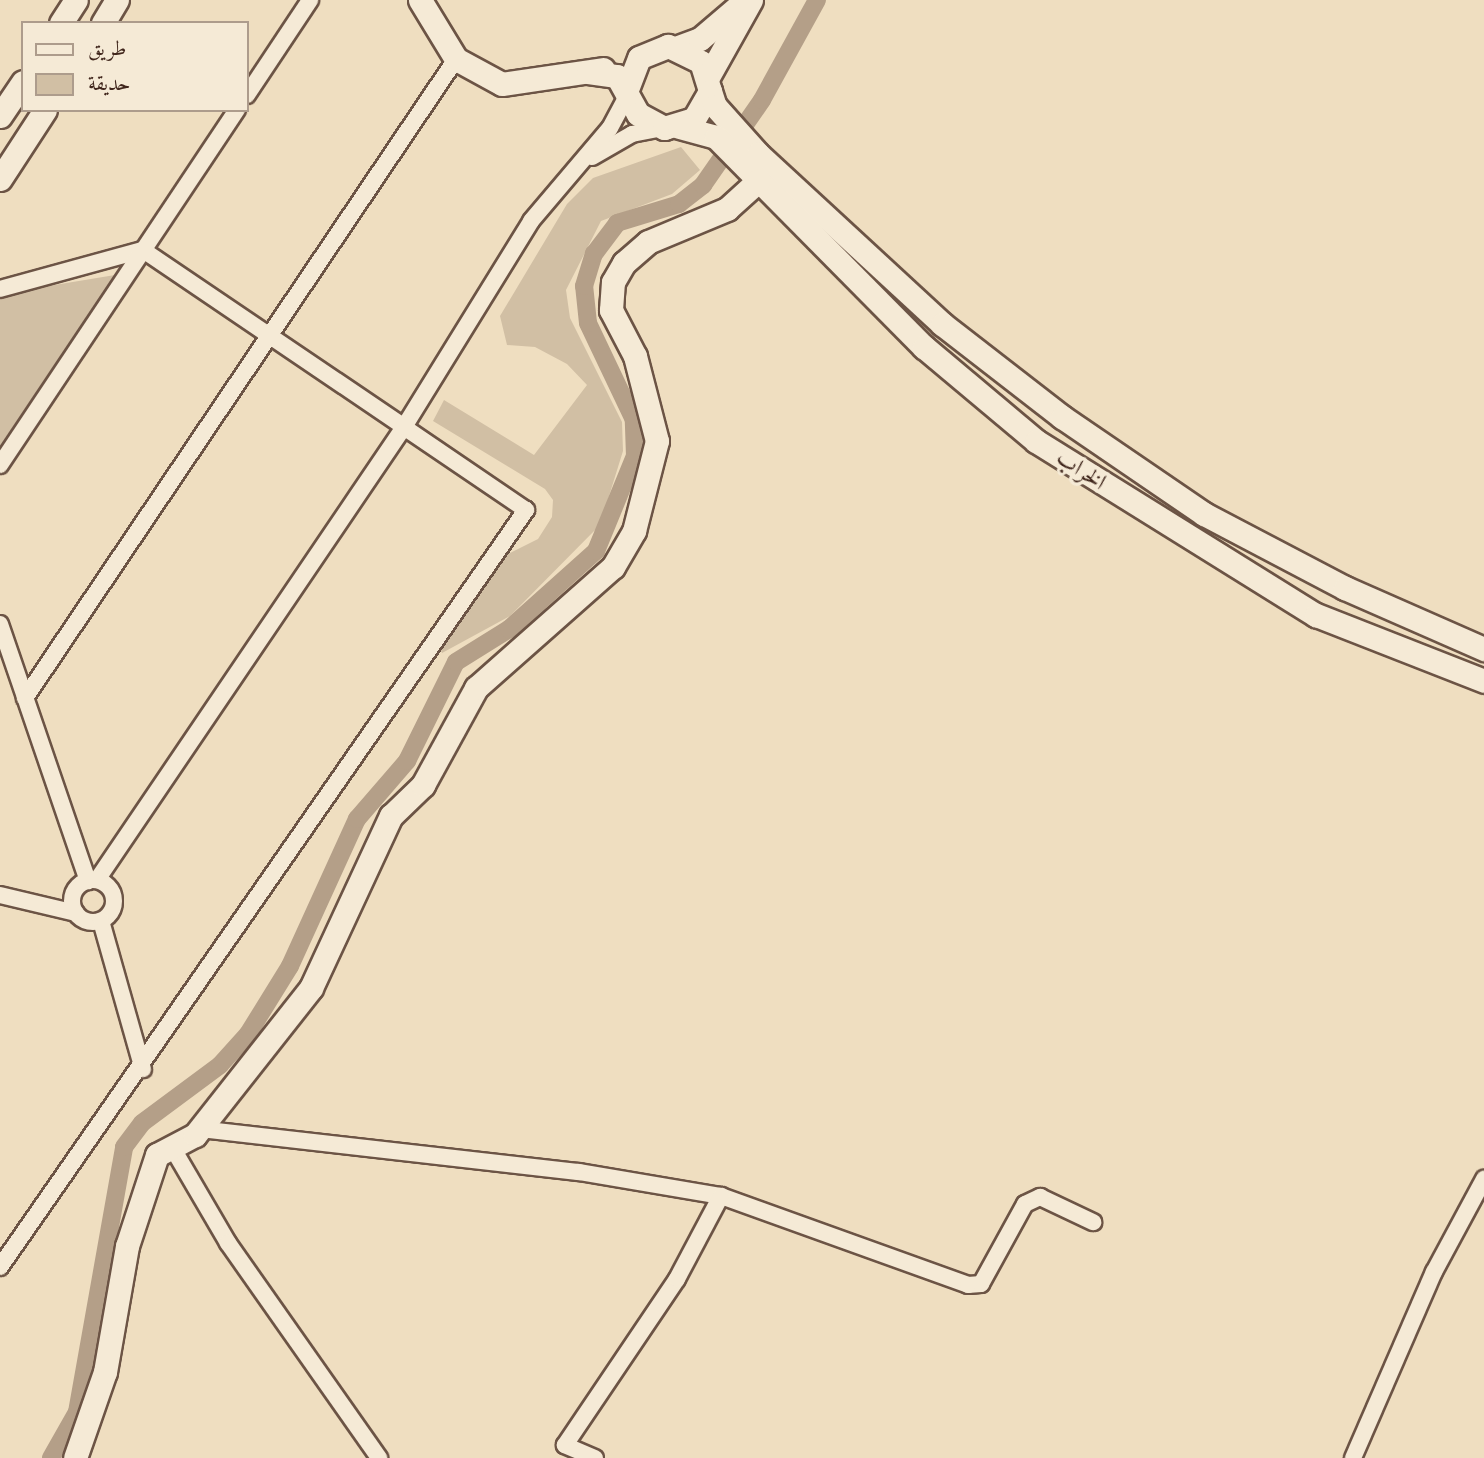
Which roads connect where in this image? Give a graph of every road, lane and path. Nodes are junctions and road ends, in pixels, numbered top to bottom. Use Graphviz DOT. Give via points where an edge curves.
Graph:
graph roads {
  1 [pos="76,0"];
  2 [pos="117,0"];
  3 [pos="310,0"];
  4 [pos="420,0"];
  5 [pos="744,0"];
  6 [pos="751,0"];
  7 [pos="62,21"];
  8 [pos="104,21"];
  9 [pos="678,47"];
  10 [pos="639,58"];
  11 [pos="456,59"];
  12 [pos="588,72"];
  13 [pos="709,84"];
  14 [pos="21,85"];
  15 [pos="628,91"];
  16 [pos="248,93"];
  17 [pos="44,112"];
  18 [pos="236,112"];
  19 [pos="0,116"];
  20 [pos="672,127"];
  21 [pos="723,130"];
  22 [pos="753,166"];
  23 [pos="564,176"];
  24 [pos="0,179"];
  25 [pos="143,250"];
  26 [pos="0,289"];
  27 [pos="272,332"];
  28 [pos="404,427"];
  29 [pos="0,465"];
  30 [pos="0,624"];
  31 [pos="1484,649"];
  32 [pos="1484,681"];
  33 [pos="25,698"];
  34 [pos="119,850"];
  35 [pos="88,882"];
  36 [pos="113,891"];
  37 [pos="0,895"];
  38 [pos="38,900"];
  39 [pos="76,914"];
  40 [pos="101,921"];
  41 [pos="143,1069"];
  42 [pos="200,1129"];
  43 [pos="172,1147"];
  44 [pos="1484,1179"];
  45 [pos="721,1196"];
  46 [pos="1093,1222"];
  47 [pos="0,1267"];
  48 [pos="75,1458"];
  49 [pos="379,1458"];
  50 [pos="596,1458"];
  51 [pos="1353,1458"];
  1 -- 7 [label="main road"];
  2 -- 8 [label="main road"];
  3 -- 16 [label="street"];
  4 -- 11 [label="main road"];
  5 -- 9 [label="main road" via="700,38"];
  6 -- 13 [label="main road"];
  9 -- 10 [label="main road" via="657,48"];
  9 -- 13 [label="main road" via="695,56"];
  10 -- 12 [label="main road"];
  10 -- 15 [label="main road"];
  11 -- 12 [label="main road" via="502,84"];
  11 -- 27 [label="street"];
  12 -- 15 [label="main road" via="617,76"];
  13 -- 20 [label="main road" via="700,113"];
  13 -- 21 [label="main road"];
  14 -- 19 [label="main road"];
  15 -- 20 [label="main road" via="644,120"];
  15 -- 23 [label="street" via="610,128"];
  17 -- 24 [label="main road"];
  18 -- 25 [label="street"];
  20 -- 21 [label="main road"];
  20 -- 23 [label="street" via="632,134"];
  21 -- 22 [label="main road"];
  22 -- 31 [label="main road" via="942,324 1205,513 1298,564"];
  22 -- 32 [label="main road, الخراب" via="924,347 1036,441 1315,615"];
  22 -- 42 [label="main road" via="727,209 648,242 624,262 613,282 611,310 635,356 657,441 634,531 613,567 476,688 423,785 391,816 311,988"];
  23 -- 28 [label="street"];
  25 -- 26 [label="street"];
  25 -- 27 [label="street"];
  25 -- 29 [label="street"];
  27 -- 28 [label="street"];
  27 -- 33 [label="street"];
  28 -- 34 [label="street"];
  28 -- 41 [label="street" via="526,510"];
  30 -- 33 [label="street"];
  33 -- 35 [label="street"];
  34 -- 35 [label="street"];
  34 -- 36 [label="street"];
  35 -- 36 [label="street"];
  35 -- 38 [label="street"];
  35 -- 39 [label="street"];
  36 -- 40 [label="street" via="112,912"];
  37 -- 38 [label="street"];
  38 -- 39 [label="street"];
  39 -- 40 [label="street"];
  40 -- 41 [label="street"];
  41 -- 47 [label="street"];
  42 -- 43 [label="main road"];
  42 -- 45 [label="street" via="566,1170"];
  43 -- 48 [label="main road" via="157,1155 127,1247 105,1372"];
  43 -- 49 [label="street" via="228,1243"];
  44 -- 51 [label="street" via="1434,1272"];
  45 -- 46 [label="street" via="968,1285 981,1284 1025,1203 1040,1197"];
  45 -- 50 [label="street" via="677,1279 565,1444"];
}
